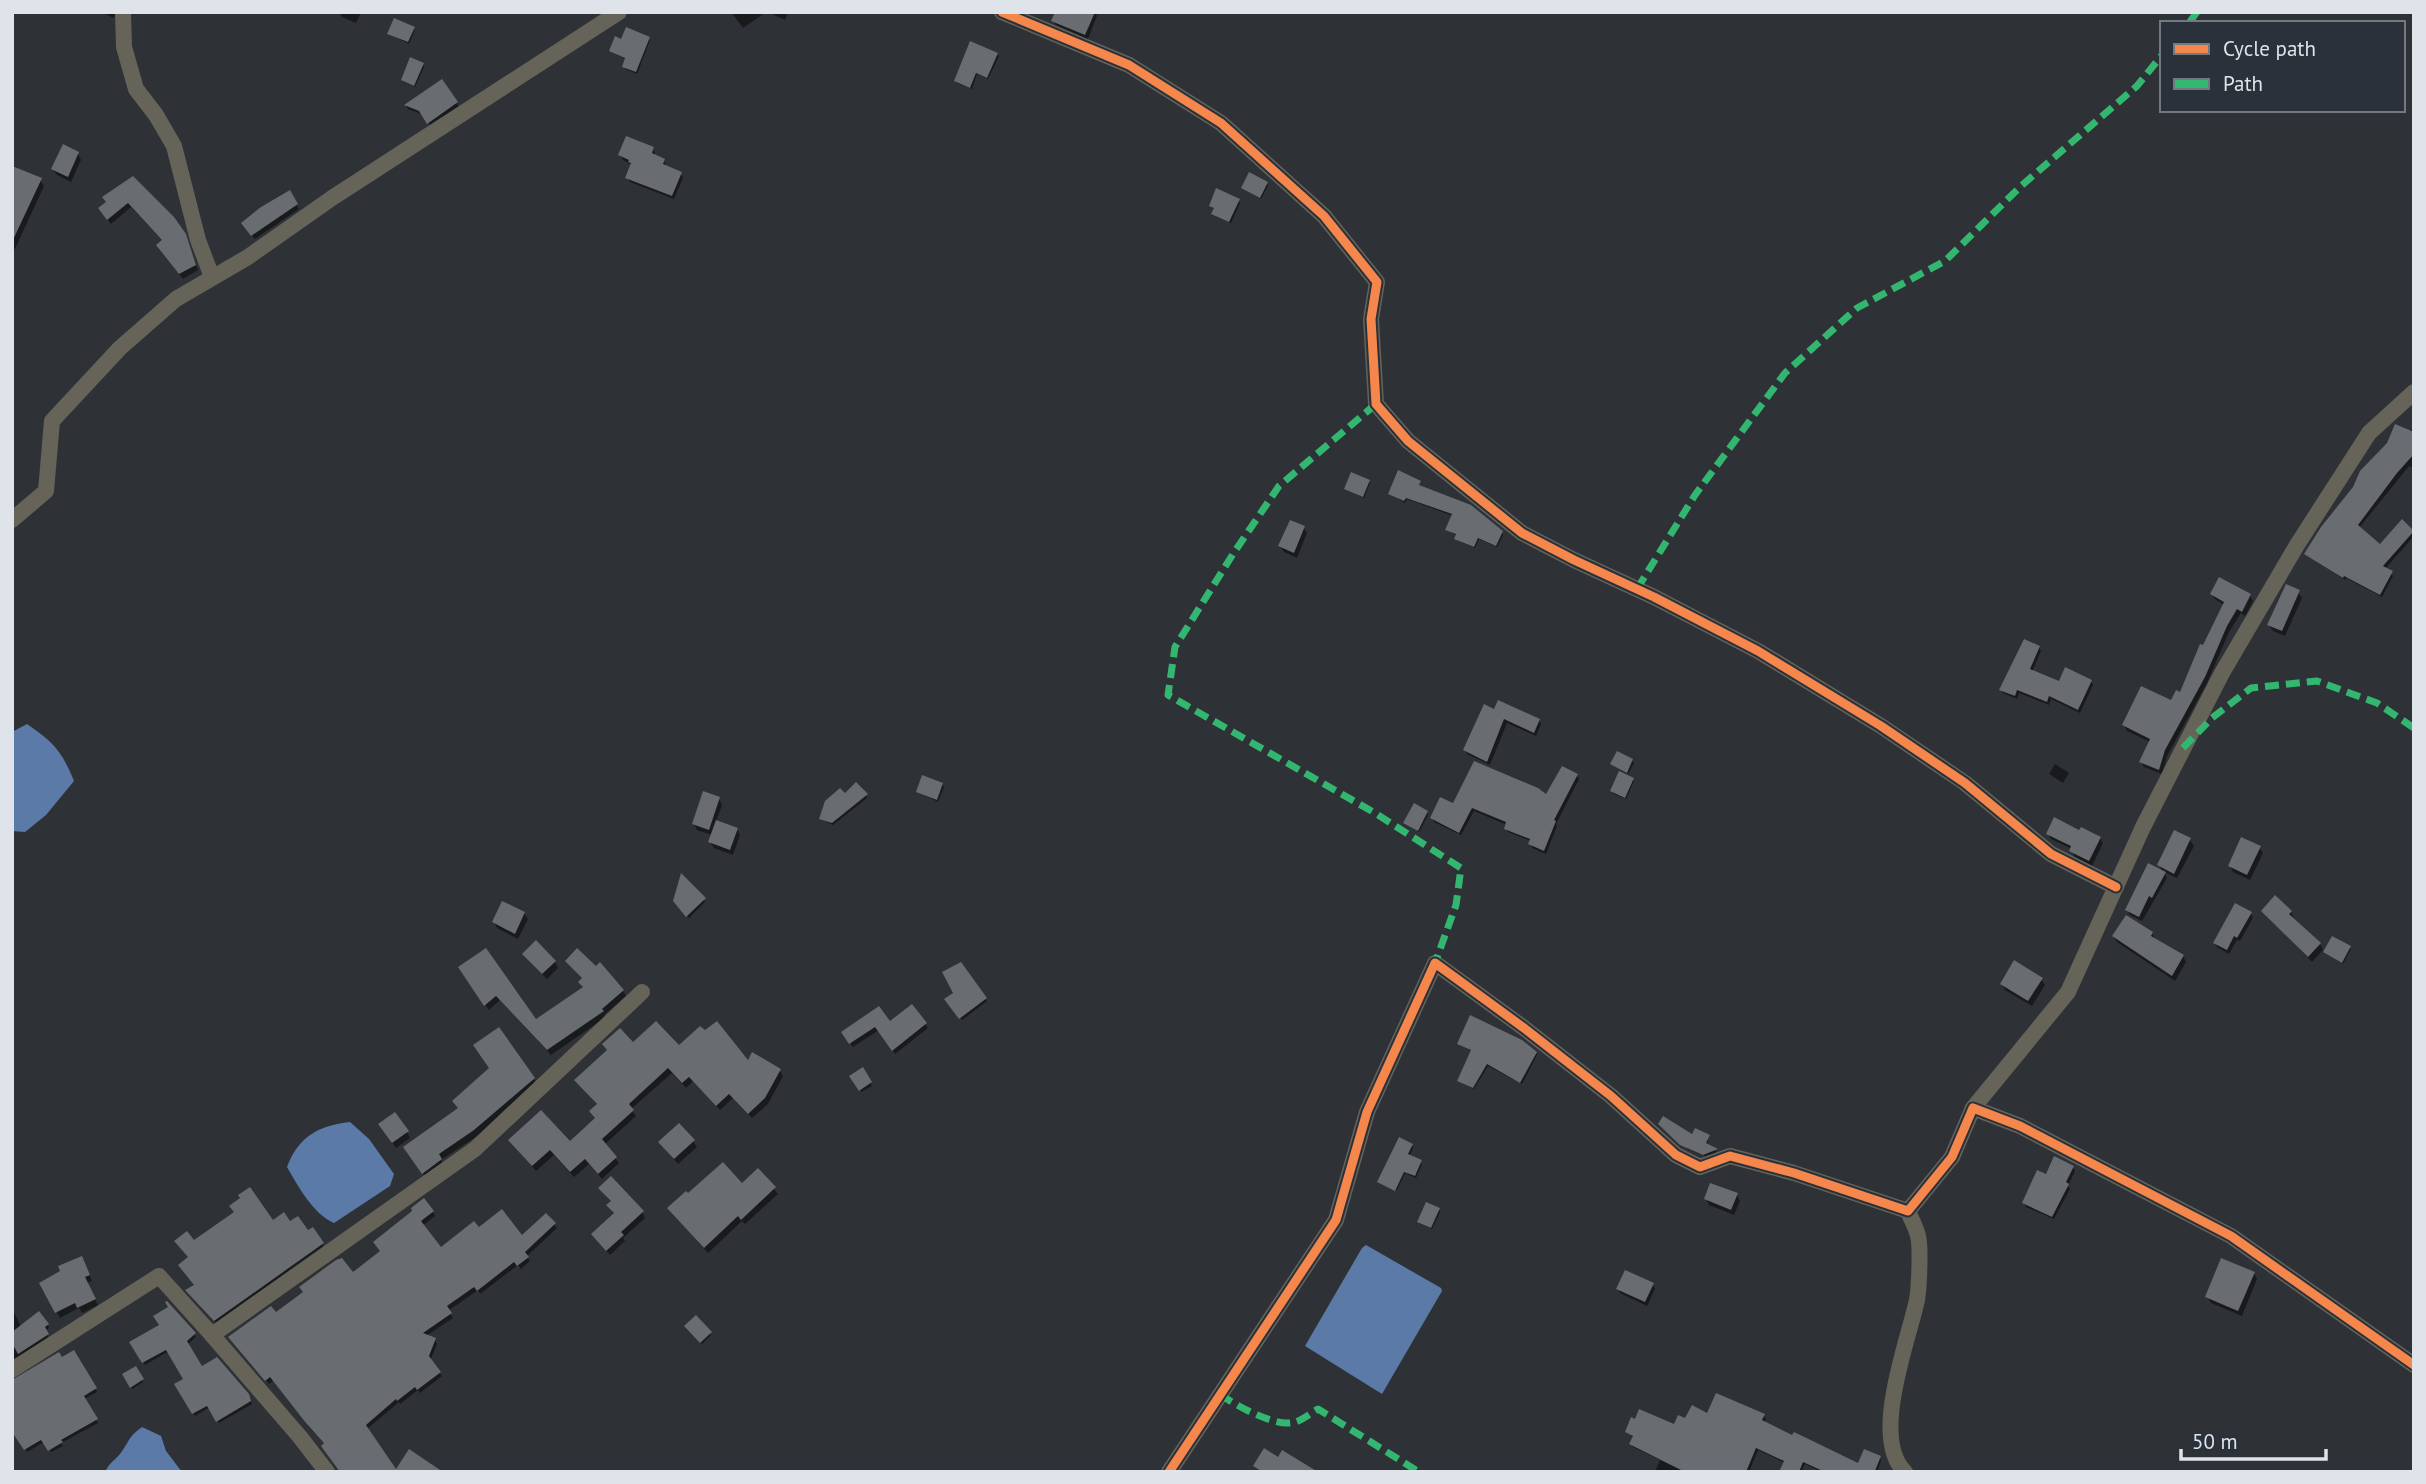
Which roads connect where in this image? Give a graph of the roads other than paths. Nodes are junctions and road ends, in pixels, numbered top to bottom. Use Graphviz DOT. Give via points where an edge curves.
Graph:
graph roads {
  1 [pos="123,12"];
  2 [pos="619,12"];
  3 [pos="1002,12"];
  4 [pos="212,277"];
  5 [pos="2414,392"];
  6 [pos="12,520"];
  7 [pos="2116,887"];
  8 [pos="642,992"];
  9 [pos="1973,1108"];
  10 [pos="1908,1211"];
  11 [pos="212,1335"];
  12 [pos="2414,1365"];
  13 [pos="12,1370"];
  14 [pos="327,1472"];
  15 [pos="1169,1472"];
  16 [pos="1905,1472"];
  1 -- 4 [label="street" via="124,47 136,89 174,146"];
  2 -- 4 [label="street"];
  3 -- 7 [label="street" via="1129,65 1221,123 1324,216 1377,282 1371,319 1376,404 1408,441 1522,533 1758,651 1965,783 2052,854"];
  4 -- 6 [label="street" via="176,299 120,348 52,421 46,491"];
  5 -- 7 [label="street" via="2369,433 2297,545 2222,673"];
  7 -- 9 [label="street" via="2068,992"];
  8 -- 11 [label="street" via="475,1149"];
  9 -- 10 [label="street" via="1952,1157"];
  9 -- 12 [label="street" via="2020,1126 2231,1236"];
  10 -- 15 [label="street" via="1730,1156 1700,1167 1676,1155 1611,1096 1435,963 1367,1112 1336,1220"];
  10 -- 16 [label="street" via="1919,1237 1917,1298 1896,1378 1890,1431 1898,1465"];
  11 -- 13 [label="street" via="159,1276"];
  11 -- 14 [label="street"];
}
